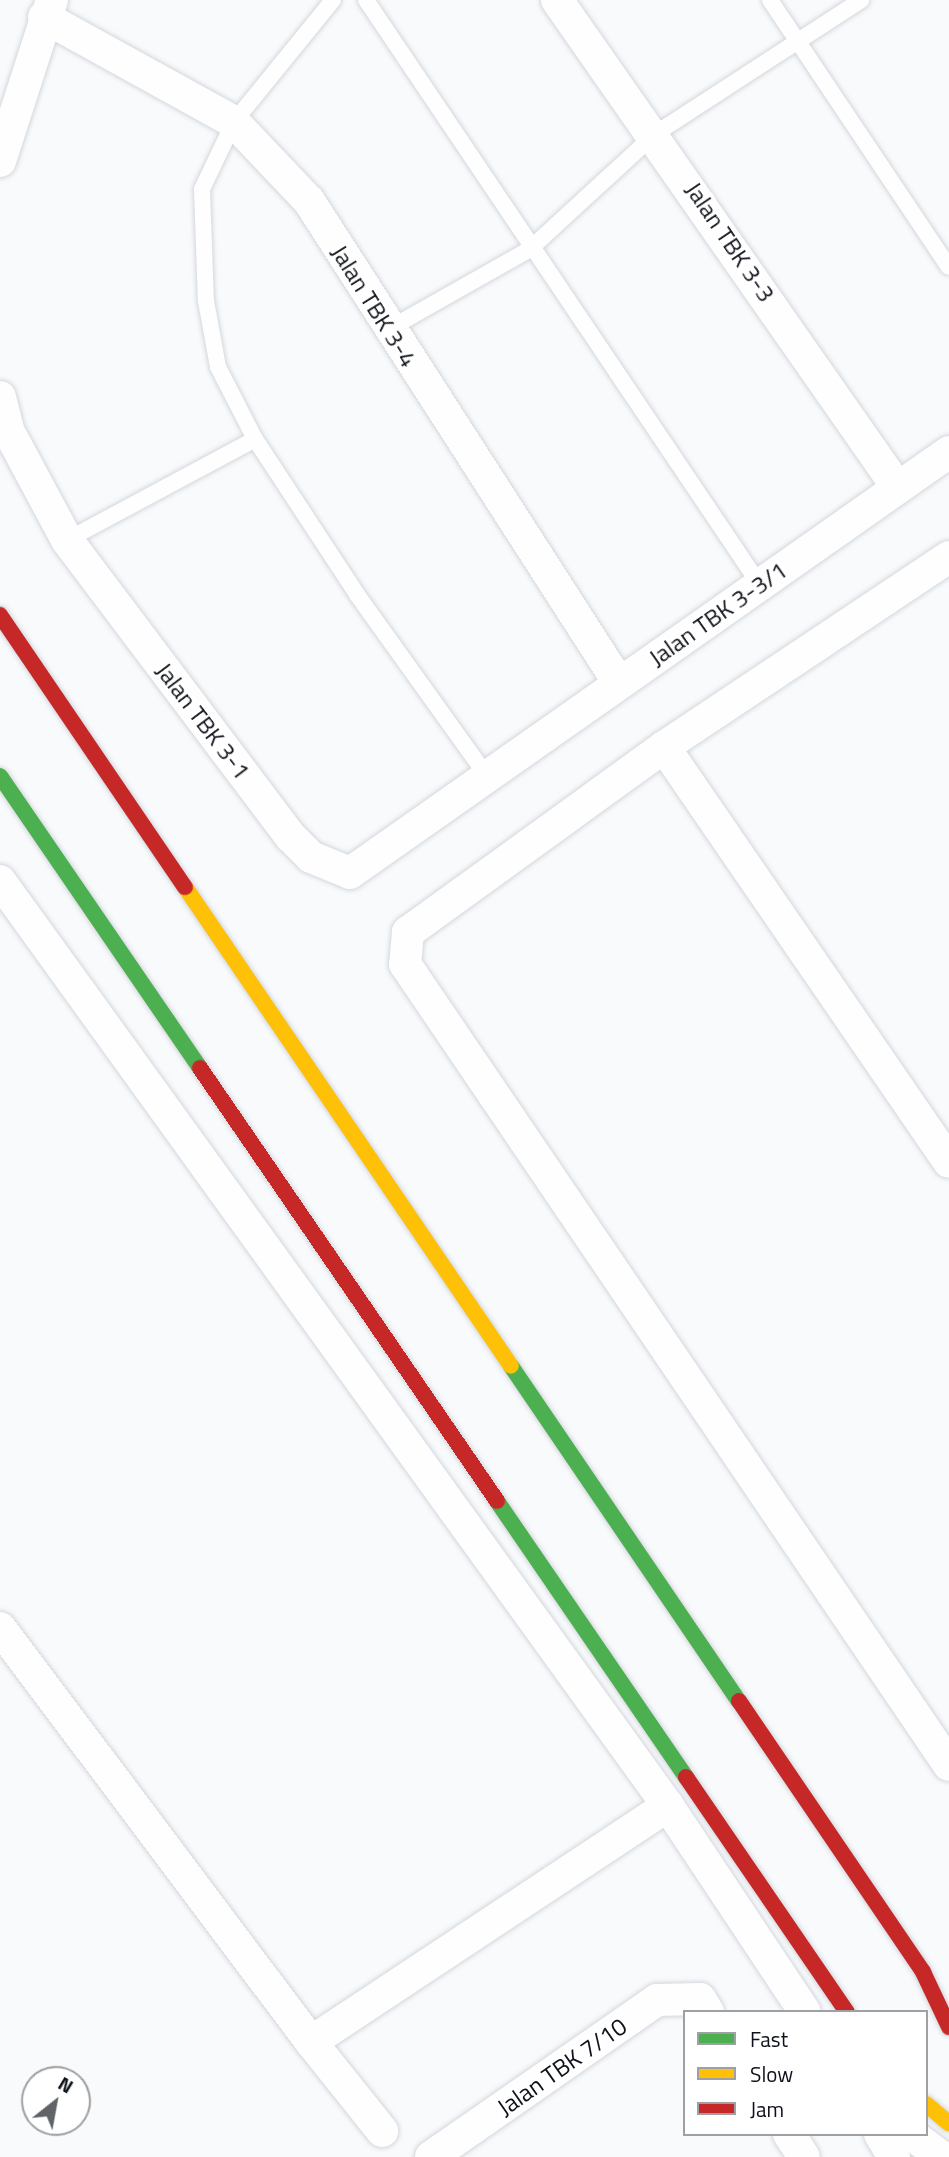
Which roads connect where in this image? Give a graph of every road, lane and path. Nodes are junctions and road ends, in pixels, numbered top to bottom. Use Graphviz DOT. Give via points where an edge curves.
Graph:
graph roads {
  1 [pos="333,0"];
  2 [pos="366,0"];
  3 [pos="557,0"];
  4 [pos="770,0"];
  5 [pos="861,0"];
  6 [pos="48,8"];
  7 [pos="799,44"];
  8 [pos="234,122"];
  9 [pos="655,134"];
  10 [pos="0,161"];
  11 [pos="530,249"];
  12 [pos="949,267"];
  13 [pos="387,330"];
  14 [pos="0,397"];
  15 [pos="255,439"];
  16 [pos="949,452"];
  17 [pos="898,488"];
  18 [pos="67,540"];
  19 [pos="947,563"];
  20 [pos="760,585"];
  21 [pos="0,615"];
  22 [pos="619,683"];
  23 [pos="664,747"];
  24 [pos="0,776"];
  25 [pos="487,776"];
  26 [pos="0,881"];
  27 [pos="949,1162"];
  28 [pos="0,1628"];
  29 [pos="946,1755"];
  30 [pos="668,1805"];
  31 [pos="704,2006"];
  32 [pos="804,2010"];
  33 [pos="846,2010"];
  34 [pos="949,2027"];
  35 [pos="311,2042"];
  36 [pos="928,2106"];
  37 [pos="949,2123"];
  38 [pos="382,2131"];
  39 [pos="790,2136"];
  40 [pos="881,2136"];
  41 [pos="914,2136"];
  42 [pos="431,2157"];
  43 [pos="803,2157"];
  44 [pos="894,2157"];
  45 [pos="941,2157"];
  1 -- 8 [label="lane"];
  2 -- 11 [label="lane"];
  3 -- 9 [label="street, Jalan TBK 3-3"];
  4 -- 7 [label="lane"];
  5 -- 7 [label="lane"];
  6 -- 8 [label="street, Jalan TBK 3-4"];
  6 -- 10 [label="street"];
  7 -- 9 [label="lane"];
  7 -- 12 [label="lane"];
  8 -- 13 [label="street, Jalan TBK 3-4" via="309,201"];
  8 -- 15 [label="lane" via="202,189 206,301 218,367"];
  9 -- 11 [label="lane"];
  9 -- 17 [label="street, Jalan TBK 3-3"];
  11 -- 13 [label="lane"];
  11 -- 20 [label="lane"];
  13 -- 22 [label="street, Jalan TBK 3-4"];
  14 -- 18 [label="street, Jalan TBK 3-1" via="9,432"];
  15 -- 18 [label="lane"];
  15 -- 25 [label="lane"];
  16 -- 17 [label="street, Jalan TBK 3-3/1"];
  17 -- 20 [label="street, Jalan TBK 3-3/1"];
  18 -- 25 [label="street, Jalan TBK 3-1" via="291,837 321,863 350,873 369,866"];
  19 -- 23 [label="street"];
  20 -- 22 [label="street, Jalan TBK 3-3/1"];
  21 -- 34 [label="street" via="923,1972"];
  22 -- 25 [label="street, Jalan TBK 3-3/1"];
  23 -- 27 [label="street"];
  23 -- 29 [label="street" via="408,932 405,964"];
  24 -- 33 [label="street"];
  26 -- 30 [label="street"];
  28 -- 35 [label="street"];
  30 -- 32 [label="street"];
  30 -- 35 [label="street"];
  31 -- 42 [label="street, Jalan TBK 7/10" via="657,2000"];
  35 -- 38 [label="street"];
  36 -- 37 [label="street"];
  39 -- 43 [label="street"];
  40 -- 44 [label="street"];
  41 -- 45 [label="street"];
}
